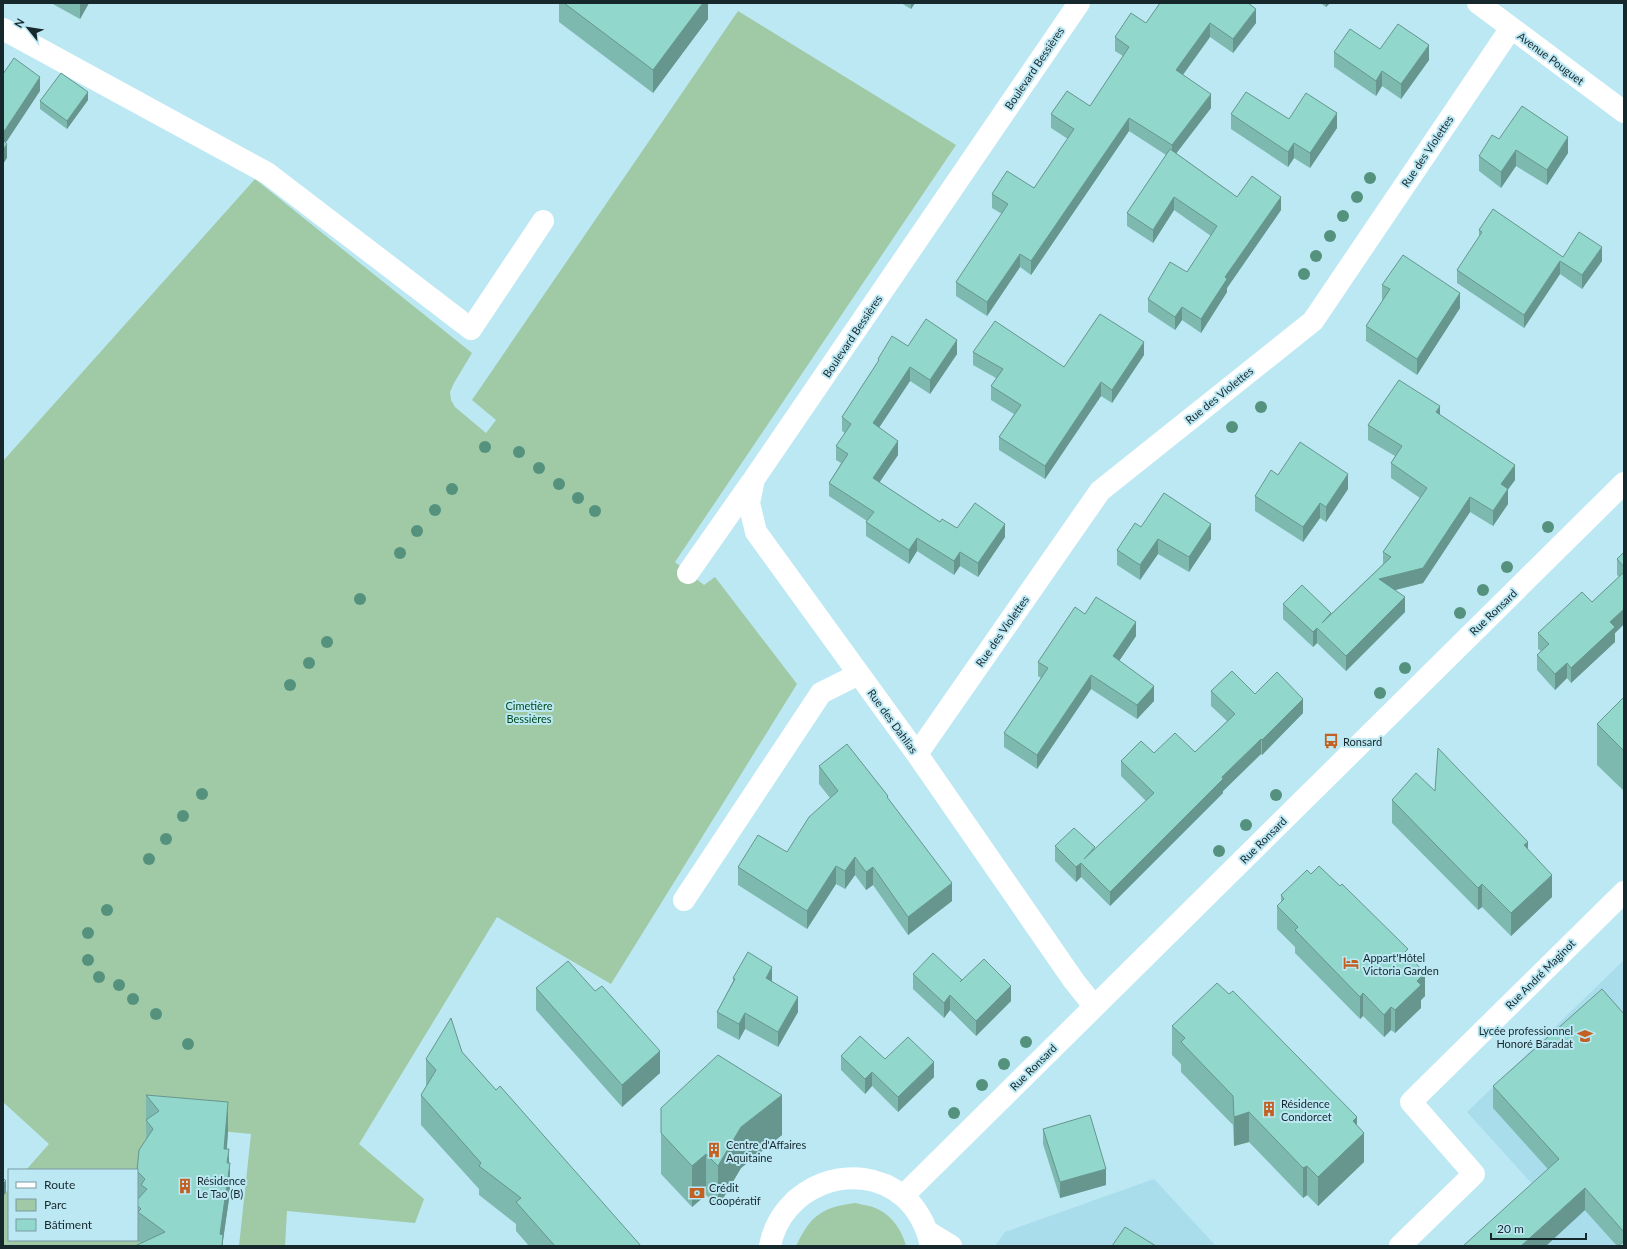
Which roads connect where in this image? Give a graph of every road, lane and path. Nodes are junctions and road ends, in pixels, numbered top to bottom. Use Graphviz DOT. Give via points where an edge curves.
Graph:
graph roads {
  1 [pos="1079,3"];
  2 [pos="1478,3"];
  3 [pos="1511,28"];
  4 [pos="3,29"];
  5 [pos="1624,112"];
  6 [pos="543,221"];
  7 [pos="754,479"];
  8 [pos="1624,484"];
  9 [pos="688,573"];
  10 [pos="859,674"];
  11 [pos="917,754"];
  12 [pos="1624,892"];
  13 [pos="684,900"];
  14 [pos="1094,1006"];
  15 [pos="903,1196"];
  16 [pos="929,1239"];
  17 [pos="770,1246"];
  18 [pos="950,1246"];
  19 [pos="1400,1246"];
  1 -- 7 [label="street, Boulevard Bessières"];
  2 -- 3 [label="street, Avenue Pouguet"];
  3 -- 5 [label="street, Avenue Pouguet"];
  3 -- 11 [label="street, Rue des Violettes" via="1312,321 1100,491"];
  4 -- 6 [label="street" via="267,173 471,329"];
  7 -- 9 [label="street"];
  7 -- 10 [label="street, Boulevard Bessières" via="748,503 756,532"];
  8 -- 14 [label="street, Rue Ronsard"];
  10 -- 11 [label="street, Rue des Dahlias"];
  10 -- 13 [label="street" via="821,693"];
  11 -- 14 [label="street, Rue des Dahlias"];
  12 -- 19 [label="street, Rue André Maginot" via="1411,1102 1474,1174"];
  14 -- 15 [label="street, Rue Ronsard"];
  15 -- 16 [label="street" via="918,1212"];
  15 -- 17 [label="street" via="880,1183 854,1178 828,1181 804,1192 785,1210 772,1233"];
  16 -- 18 [label="street"];
}
